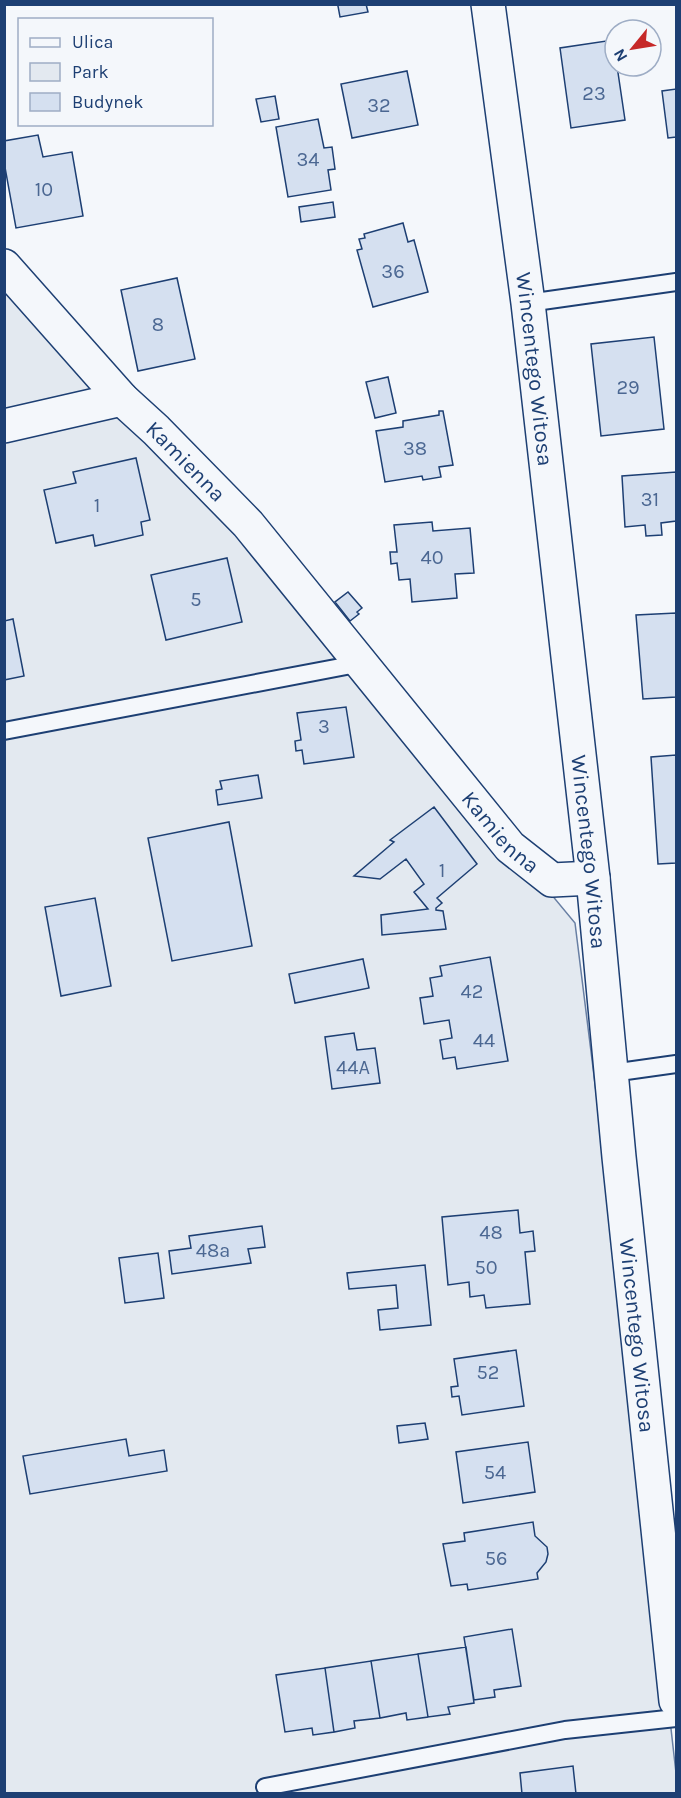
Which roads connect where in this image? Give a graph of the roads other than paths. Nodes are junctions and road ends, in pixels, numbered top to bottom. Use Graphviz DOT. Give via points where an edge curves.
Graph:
graph roads {
  1 [pos="488,4"];
  2 [pos="4,266"];
  3 [pos="676,282"];
  4 [pos="528,303"];
  5 [pos="122,399"];
  6 [pos="4,426"];
  7 [pos="362,663"];
  8 [pos="4,731"];
  9 [pos="593,879"];
  10 [pos="676,1064"];
  11 [pos="612,1073"];
  12 [pos="676,1701"];
  13 [pos="676,1718"];
  14 [pos="265,1787"];
  1 -- 4 [label="street, Wincentego Witosa"];
  2 -- 5 [label="street, Kamienna"];
  3 -- 4 [label="lane"];
  4 -- 9 [label="street, Wincentego Witosa"];
  5 -- 6 [label="street"];
  5 -- 7 [label="street, Kamienna" via="248,524"];
  7 -- 8 [label="lane"];
  7 -- 9 [label="street, Kamienna" via="510,848 552,880"];
  9 -- 11 [label="street, Wincentego Witosa"];
  10 -- 11 [label="lane"];
  11 -- 12 [label="street, Wincentego Witosa"];
  13 -- 14 [label="lane" via="565,1730"];
}
